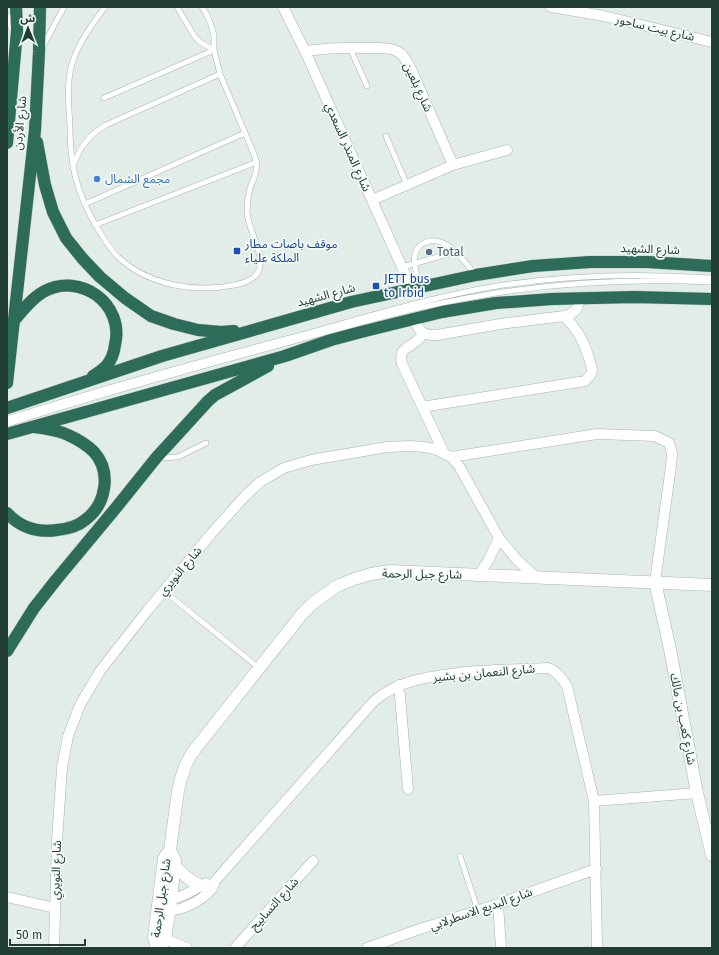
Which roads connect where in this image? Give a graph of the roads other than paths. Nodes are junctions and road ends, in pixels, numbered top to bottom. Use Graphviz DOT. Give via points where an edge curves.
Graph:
graph roads {
  1 [pos="16,7"];
  2 [pos="40,7"];
  3 [pos="64,7"];
  4 [pos="105,7"];
  5 [pos="177,7"];
  6 [pos="202,7"];
  7 [pos="283,7"];
  8 [pos="551,7"];
  9 [pos="7,18"];
  10 [pos="17,31"];
  11 [pos="712,42"];
  12 [pos="350,47"];
  13 [pos="214,50"];
  14 [pos="305,51"];
  15 [pos="39,52"];
  16 [pos="220,74"];
  17 [pos="367,86"];
  18 [pos="104,98"];
  19 [pos="35,130"];
  20 [pos="245,133"];
  21 [pos="386,136"];
  22 [pos="7,143"];
  23 [pos="507,150"];
  24 [pos="257,162"];
  25 [pos="453,166"];
  26 [pos="73,167"];
  27 [pos="407,185"];
  28 [pos="372,200"];
  29 [pos="85,204"];
  30 [pos="95,225"];
  31 [pos="455,252"];
  32 [pos="414,264"];
  33 [pos="712,266"];
  34 [pos="402,267"];
  35 [pos="476,274"];
  36 [pos="712,278"];
  37 [pos="712,282"];
  38 [pos="416,288"];
  39 [pos="580,298"];
  40 [pos="712,299"];
  41 [pos="564,316"];
  42 [pos="415,318"];
  43 [pos="13,322"];
  44 [pos="268,325"];
  45 [pos="424,333"];
  46 [pos="285,356"];
  47 [pos="7,383"];
  48 [pos="62,390"];
  49 [pos="422,407"];
  50 [pos="7,408"];
  51 [pos="7,419"];
  52 [pos="7,424"];
  53 [pos="32,427"];
  54 [pos="7,434"];
  55 [pos="206,443"];
  56 [pos="447,455"];
  57 [pos="156,458"];
  58 [pos="7,512"];
  59 [pos="499,538"];
  60 [pos="478,576"];
  61 [pos="536,578"];
  62 [pos="655,582"];
  63 [pos="712,585"];
  64 [pos="164,590"];
  65 [pos="7,651"];
  66 [pos="259,668"];
  67 [pos="399,685"];
  68 [pos="408,789"];
  69 [pos="697,793"];
  70 [pos="594,801"];
  71 [pos="170,850"];
  72 [pos="712,855"];
  73 [pos="460,856"];
  74 [pos="313,861"];
  75 [pos="174,865"];
  76 [pos="596,869"];
  77 [pos="215,881"];
  78 [pos="201,886"];
  79 [pos="7,897"];
  80 [pos="498,904"];
  81 [pos="164,905"];
  82 [pos="55,908"];
  83 [pos="478,911"];
  84 [pos="159,943"];
  85 [pos="54,948"];
  86 [pos="186,948"];
  87 [pos="236,948"];
  88 [pos="367,948"];
  89 [pos="501,948"];
  90 [pos="597,948"];
  1 -- 10 [label="highway, شارع الأردن"];
  2 -- 15 [label="highway, شارع الأردن"];
  3 -- 15 [label="lane"];
  4 -- 26 [label="lane" via="84,37 72,65 68,96"];
  5 -- 13 [label="lane" via="200,42"];
  6 -- 13 [label="lane" via="213,31"];
  7 -- 14 [label="street, شارع المنذر السعدي"];
  8 -- 11 [label="street, شارع بيت ساحور" via="604,16"];
  9 -- 10 [label="street"];
  10 -- 22 [label="highway, شارع الأردن"];
  12 -- 14 [label="street, شارع بلعين"];
  12 -- 17 [label="lane"];
  12 -- 25 [label="street, شارع بلعين" via="391,49 405,59"];
  13 -- 16 [label="lane"];
  13 -- 18 [label="lane"];
  14 -- 28 [label="street, شارع المنذر السعدي"];
  15 -- 19 [label="highway, شارع الأردن"];
  16 -- 20 [label="lane"];
  16 -- 26 [label="lane" via="106,125 89,138 76,157"];
  19 -- 43 [label="highway, شارع الأردن"];
  19 -- 44 [label="highway" via="45,185 53,212 66,238 100,277 125,298 151,316 198,330 221,332"];
  20 -- 24 [label="lane"];
  20 -- 29 [label="lane"];
  21 -- 27 [label="lane"];
  23 -- 25 [label="street"];
  24 -- 30 [label="lane"];
  24 -- 30 [label="lane" via="247,211 260,260 260,268 252,279 232,286 211,288 189,287 149,277 132,268 118,256"];
  25 -- 27 [label="street"];
  26 -- 29 [label="lane"];
  27 -- 28 [label="street"];
  28 -- 34 [label="street, شارع المنذر السعدي"];
  29 -- 30 [label="lane"];
  31 -- 32 [label="lane"];
  31 -- 32 [label="lane" via="441,241 432,240 417,248"];
  31 -- 35 [label="lane"];
  32 -- 34 [label="lane"];
  32 -- 38 [label="lane"];
  33 -- 35 [label="highway, شارع الشهيد" via="590,262"];
  34 -- 38 [label="street, شارع المنذر السعدي"];
  35 -- 38 [label="highway, شارع الشهيد"];
  36 -- 51 [label="lane" via="582,278 526,282 456,294 410,304 183,366"];
  37 -- 52 [label="lane" via="586,283 462,299 402,312 262,350"];
  38 -- 44 [label="highway, شارع الشهيد" via="350,302"];
  39 -- 40 [label="highway"];
  39 -- 41 [label="street" via="575,311"];
  39 -- 42 [label="highway" via="496,303"];
  41 -- 45 [label="street" via="437,335"];
  41 -- 49 [label="street" via="577,330 586,348 592,370 585,381"];
  42 -- 45 [label="street" via="419,330"];
  42 -- 46 [label="highway" via="331,340"];
  43 -- 47 [label="highway, شارع الأردن"];
  43 -- 48 [label="highway" via="38,295 57,286 83,288 92,292 109,307 117,330 113,355 107,365 86,381"];
  44 -- 48 [label="highway, شارع الشهيد" via="162,356"];
  45 -- 49 [label="street" via="416,342 405,348 401,358"];
  46 -- 53 [label="highway"];
  46 -- 57 [label="highway" via="215,395"];
  48 -- 50 [label="highway, شارع الشهيد"];
  49 -- 56 [label="street"];
  53 -- 54 [label="highway"];
  53 -- 58 [label="highway" via="67,434 89,448 101,463 104,474 102,496 86,520 65,529 33,529 18,522"];
  55 -- 57 [label="lane" via="178,457"];
  56 -- 59 [label="street" via="458,466"];
  56 -- 62 [label="street" via="597,434 655,436 669,443 672,453 671,466"];
  56 -- 64 [label="street, شارع النويري" via="424,446 387,447 311,460 284,468 260,482 245,496"];
  57 -- 65 [label="highway" via="38,602"];
  59 -- 60 [label="street"];
  59 -- 61 [label="street"];
  60 -- 61 [label="street, شارع جبل الرحمة"];
  60 -- 66 [label="street, شارع جبل الرحمة" via="390,571 354,578 323,595 307,609"];
  61 -- 62 [label="street, شارع جبل الرحمة"];
  62 -- 63 [label="street, شارع جبل الرحمة"];
  62 -- 69 [label="street, شارع كعب بن مالك"];
  64 -- 66 [label="lane"];
  64 -- 82 [label="street, شارع النويري" via="100,672 80,705 68,736 62,768"];
  66 -- 71 [label="street, شارع جبل الرحمة" via="186,764 180,779"];
  67 -- 68 [label="street"];
  67 -- 70 [label="street, شارع النعمان بن بشير" via="443,675 494,670 548,668 555,671 564,681 569,693"];
  67 -- 77 [label="street, شارع النعمان بن بشير" via="374,701"];
  69 -- 70 [label="street"];
  69 -- 72 [label="street, شارع كعب بن مالك"];
  70 -- 76 [label="street, شارع النعمان بن بشير"];
  71 -- 75 [label="street, شارع جبل الرحمة"];
  71 -- 81 [label="street, شارع جبل الرحمة" via="164,858"];
  73 -- 83 [label="lane"];
  74 -- 87 [label="street, شارع التسابيح"];
  75 -- 78 [label="street" via="181,874"];
  75 -- 81 [label="street, شارع جبل الرحمة"];
  76 -- 80 [label="street, شارع البديع الاسطرلابي"];
  76 -- 90 [label="street, شارع النعمان بن بشير"];
  77 -- 78 [label="street, شارع النعمان بن بشير"];
  77 -- 81 [label="street, شارع النعمان بن بشير" via="212,889 181,908"];
  78 -- 81 [label="street, شارع النعمان بن بشير"];
  79 -- 82 [label="street"];
  80 -- 83 [label="street, شارع البديع الاسطرلابي"];
  80 -- 89 [label="street"];
  81 -- 84 [label="street, شارع جبل الرحمة"];
  82 -- 85 [label="street, شارع النويري"];
  83 -- 88 [label="street, شارع البديع الاسطرلابي"];
  84 -- 86 [label="street"];
}
